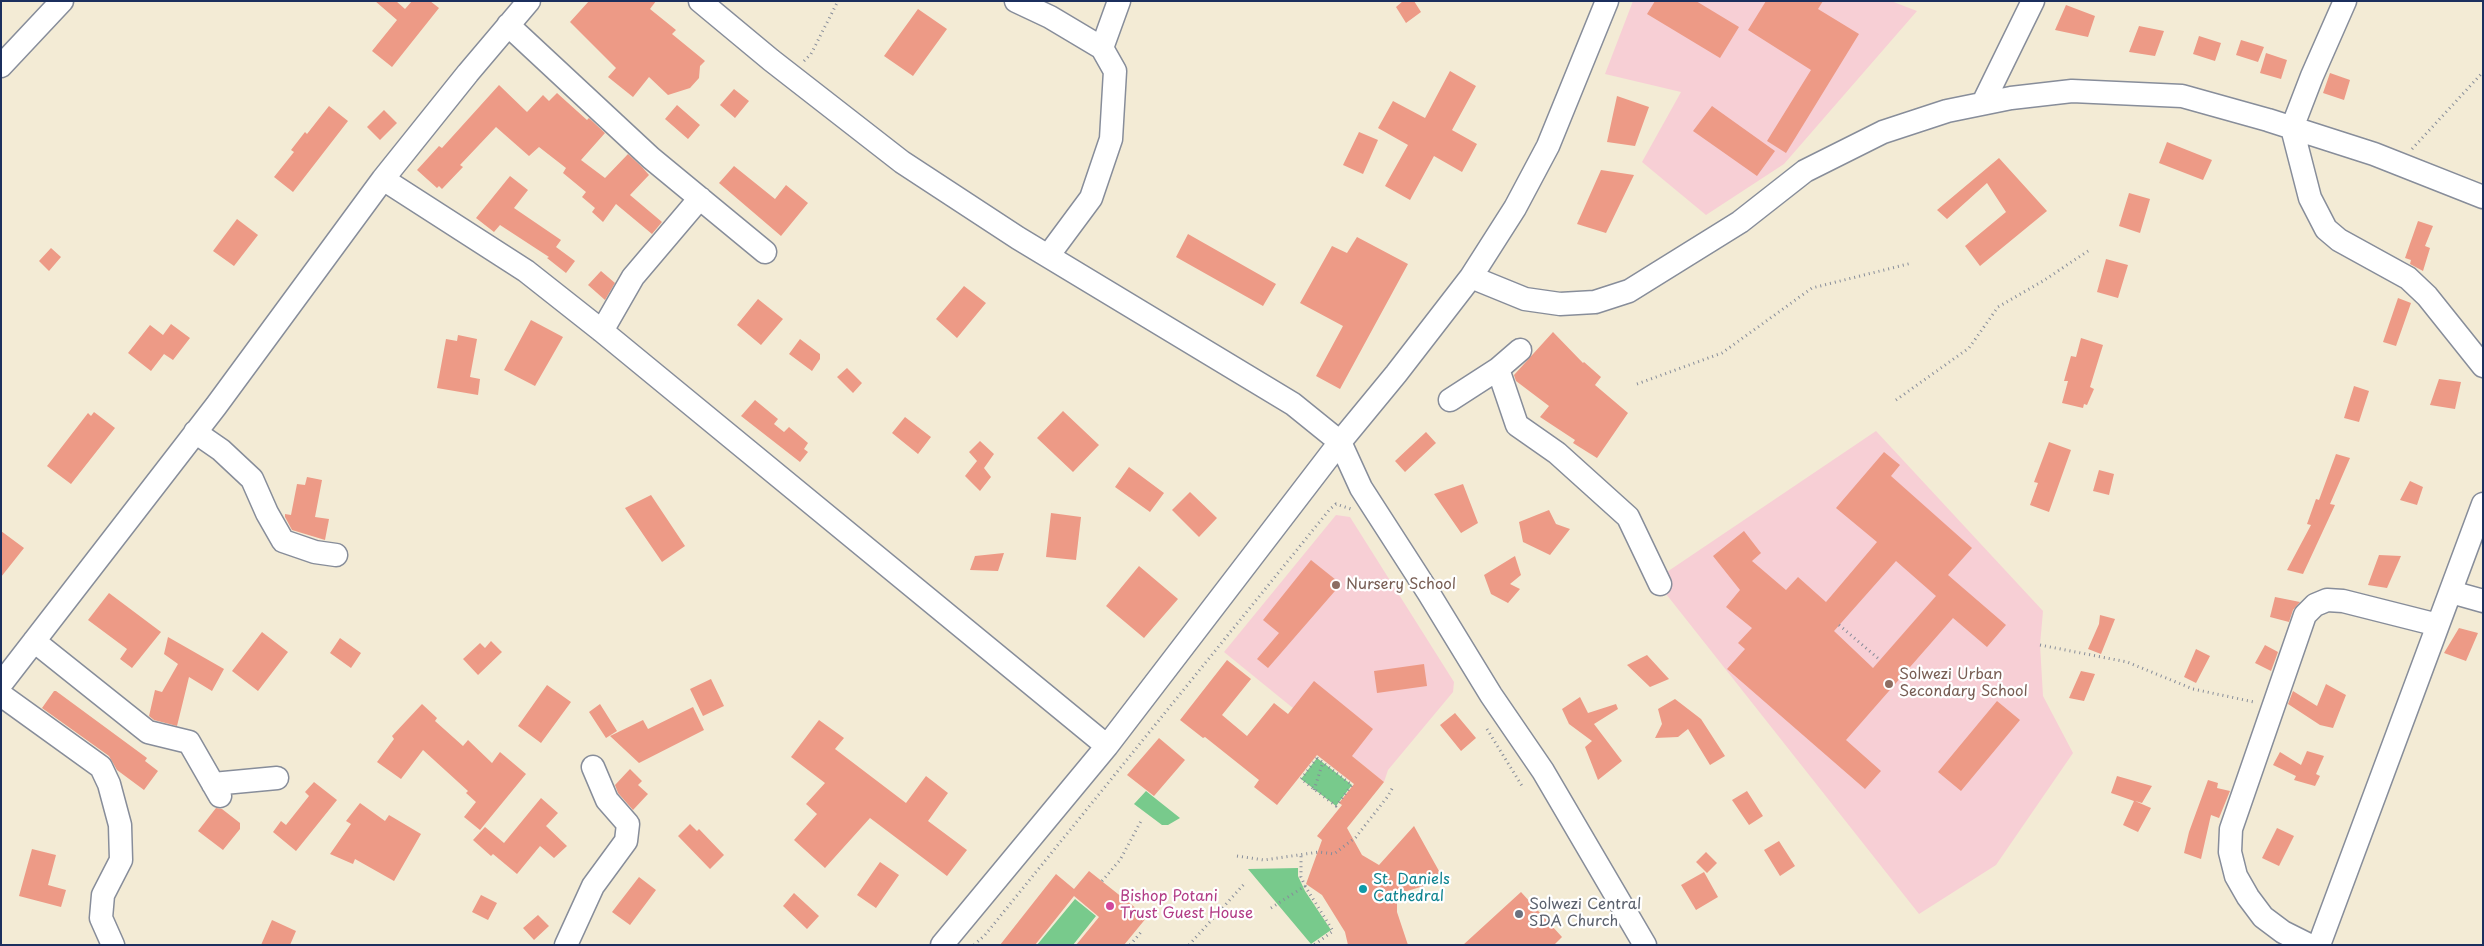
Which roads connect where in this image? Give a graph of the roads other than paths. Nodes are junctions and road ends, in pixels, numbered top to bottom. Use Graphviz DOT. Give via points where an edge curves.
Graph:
graph roads {
  1 [pos="62,1"];
  2 [pos="529,1"];
  3 [pos="700,1"];
  4 [pos="1016,1"];
  5 [pos="1119,1"];
  6 [pos="1607,1"];
  7 [pos="2033,1"];
  8 [pos="2345,1"];
  9 [pos="508,25"];
  10 [pos="1102,48"];
  11 [pos="1,66"];
  12 [pos="1983,103"];
  13 [pos="2292,128"];
  14 [pos="382,179"];
  15 [pos="700,198"];
  16 [pos="2483,198"];
  17 [pos="765,252"];
  18 [pos="1048,256"];
  19 [pos="1470,277"];
  20 [pos="602,331"];
  21 [pos="1520,350"];
  22 [pos="2483,366"];
  23 [pos="1498,369"];
  24 [pos="1450,400"];
  25 [pos="195,432"];
  26 [pos="1340,442"];
  27 [pos="2483,504"];
  28 [pos="336,555"];
  29 [pos="1660,584"];
  30 [pos="2451,592"];
  31 [pos="2483,601"];
  32 [pos="2438,624"];
  33 [pos="34,641"];
  34 [pos="1,684"];
  35 [pos="1,695"];
  36 [pos="1108,746"];
  37 [pos="593,767"];
  38 [pos="277,778"];
  39 [pos="113,945"];
  40 [pos="566,945"];
  41 [pos="942,945"];
  42 [pos="1645,945"];
  43 [pos="2309,945"];
  44 [pos="2319,945"];
  1 -- 11 [label="street"];
  2 -- 9 [label="street"];
  3 -- 18 [label="street" via="902,162"];
  4 -- 10 [label="street"];
  5 -- 10 [label="street"];
  6 -- 19 [label="street" via="1548,146 1516,208"];
  7 -- 12 [label="street"];
  8 -- 13 [label="street"];
  9 -- 14 [label="street"];
  9 -- 15 [label="street" via="651,158"];
  10 -- 18 [label="street" via="1115,71 1111,138 1091,198"];
  12 -- 13 [label="street" via="2072,91 2172,95"];
  12 -- 19 [label="street" via="1883,132 1805,171 1740,222 1629,291 1595,302 1560,304 1525,300"];
  13 -- 16 [label="street" via="2401,164"];
  13 -- 22 [label="street" via="2310,198 2326,229 2339,240 2408,278 2434,303"];
  14 -- 20 [label="street" via="526,271"];
  14 -- 25 [label="street"];
  15 -- 17 [label="street"];
  15 -- 20 [label="street" via="632,277"];
  18 -- 26 [label="street" via="1293,404"];
  19 -- 26 [label="street"];
  20 -- 36 [label="street"];
  21 -- 23 [label="street"];
  23 -- 24 [label="street"];
  23 -- 29 [label="street" via="1517,425 1557,453 1628,517"];
  25 -- 28 [label="street" via="252,478 283,541"];
  25 -- 33 [label="street"];
  26 -- 36 [label="street"];
  26 -- 42 [label="street" via="1361,488 1491,695 1543,771"];
  27 -- 30 [label="street"];
  30 -- 31 [label="street"];
  30 -- 32 [label="street"];
  32 -- 43 [label="street" via="2344,600 2327,600 2305,615 2232,829 2230,852 2236,876 2263,917"];
  32 -- 44 [label="street"];
  33 -- 34 [label="street"];
  33 -- 38 [label="street" via="148,732 189,742 216,790"];
  35 -- 39 [label="street" via="101,767 109,784 120,825 121,860 104,895 101,918"];
  36 -- 41 [label="street"];
  37 -- 40 [label="street" via="607,800 628,824 626,841 593,886"];
}
